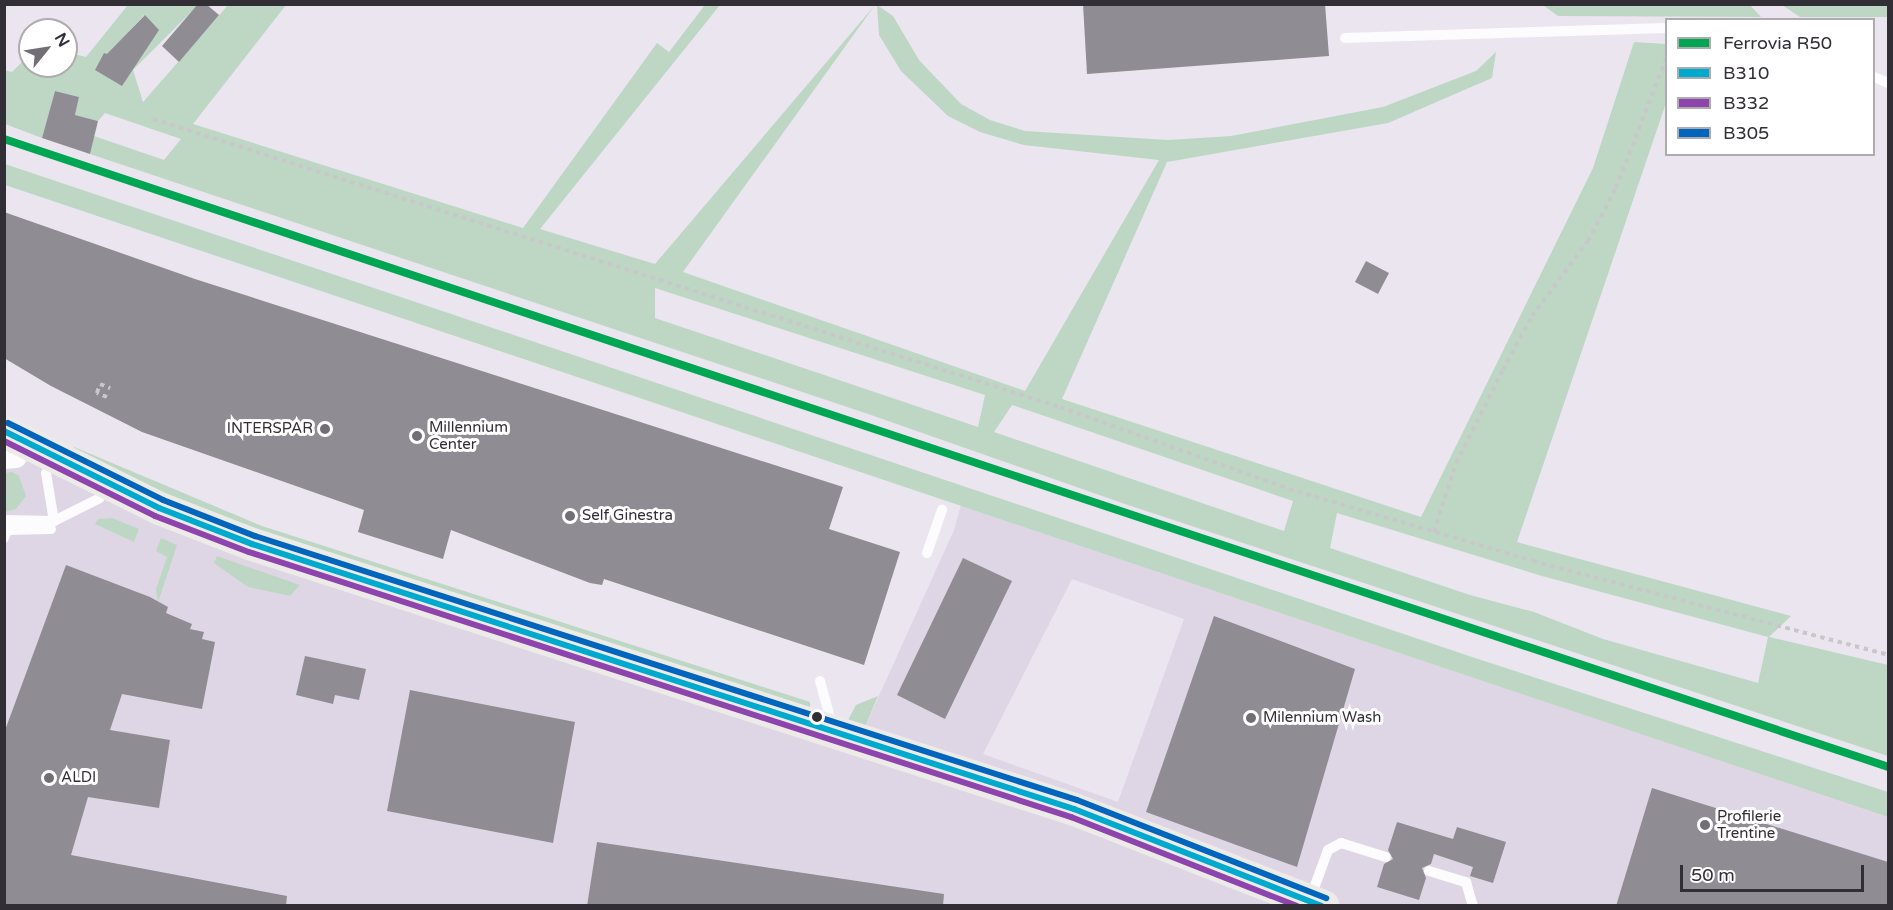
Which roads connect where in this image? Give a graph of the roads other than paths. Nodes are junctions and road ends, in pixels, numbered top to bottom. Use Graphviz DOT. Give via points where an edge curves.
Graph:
graph roads {
  1 [pos="1665,28"];
  2 [pos="1345,38"];
  3 [pos="7,449"];
  4 [pos="46,473"];
  5 [pos="100,498"];
  6 [pos="942,510"];
  7 [pos="4,520"];
  8 [pos="52,525"];
  9 [pos="4,538"];
  10 [pos="927,553"];
  11 [pos="820,681"];
  12 [pos="834,732"];
  13 [pos="1386,857"];
  14 [pos="1429,871"];
  15 [pos="1310,901"];
  16 [pos="1473,906"];
  1 -- 2 [label="lane"];
  3 -- 4 [label="main road"];
  3 -- 12 [label="main road" via="252,544"];
  4 -- 5 [label="main road"];
  4 -- 8 [label="lane"];
  5 -- 8 [label="lane"];
  5 -- 15 [label="main road" via="234,555 307,580"];
  6 -- 10 [label="lane"];
  7 -- 8 [label="lane"];
  8 -- 9 [label="lane" via="7,530"];
  11 -- 12 [label="lane"];
  12 -- 15 [label="main road" via="1074,809"];
  13 -- 15 [label="lane" via="1341,843 1329,850"];
  14 -- 16 [label="lane" via="1466,882"];
}
